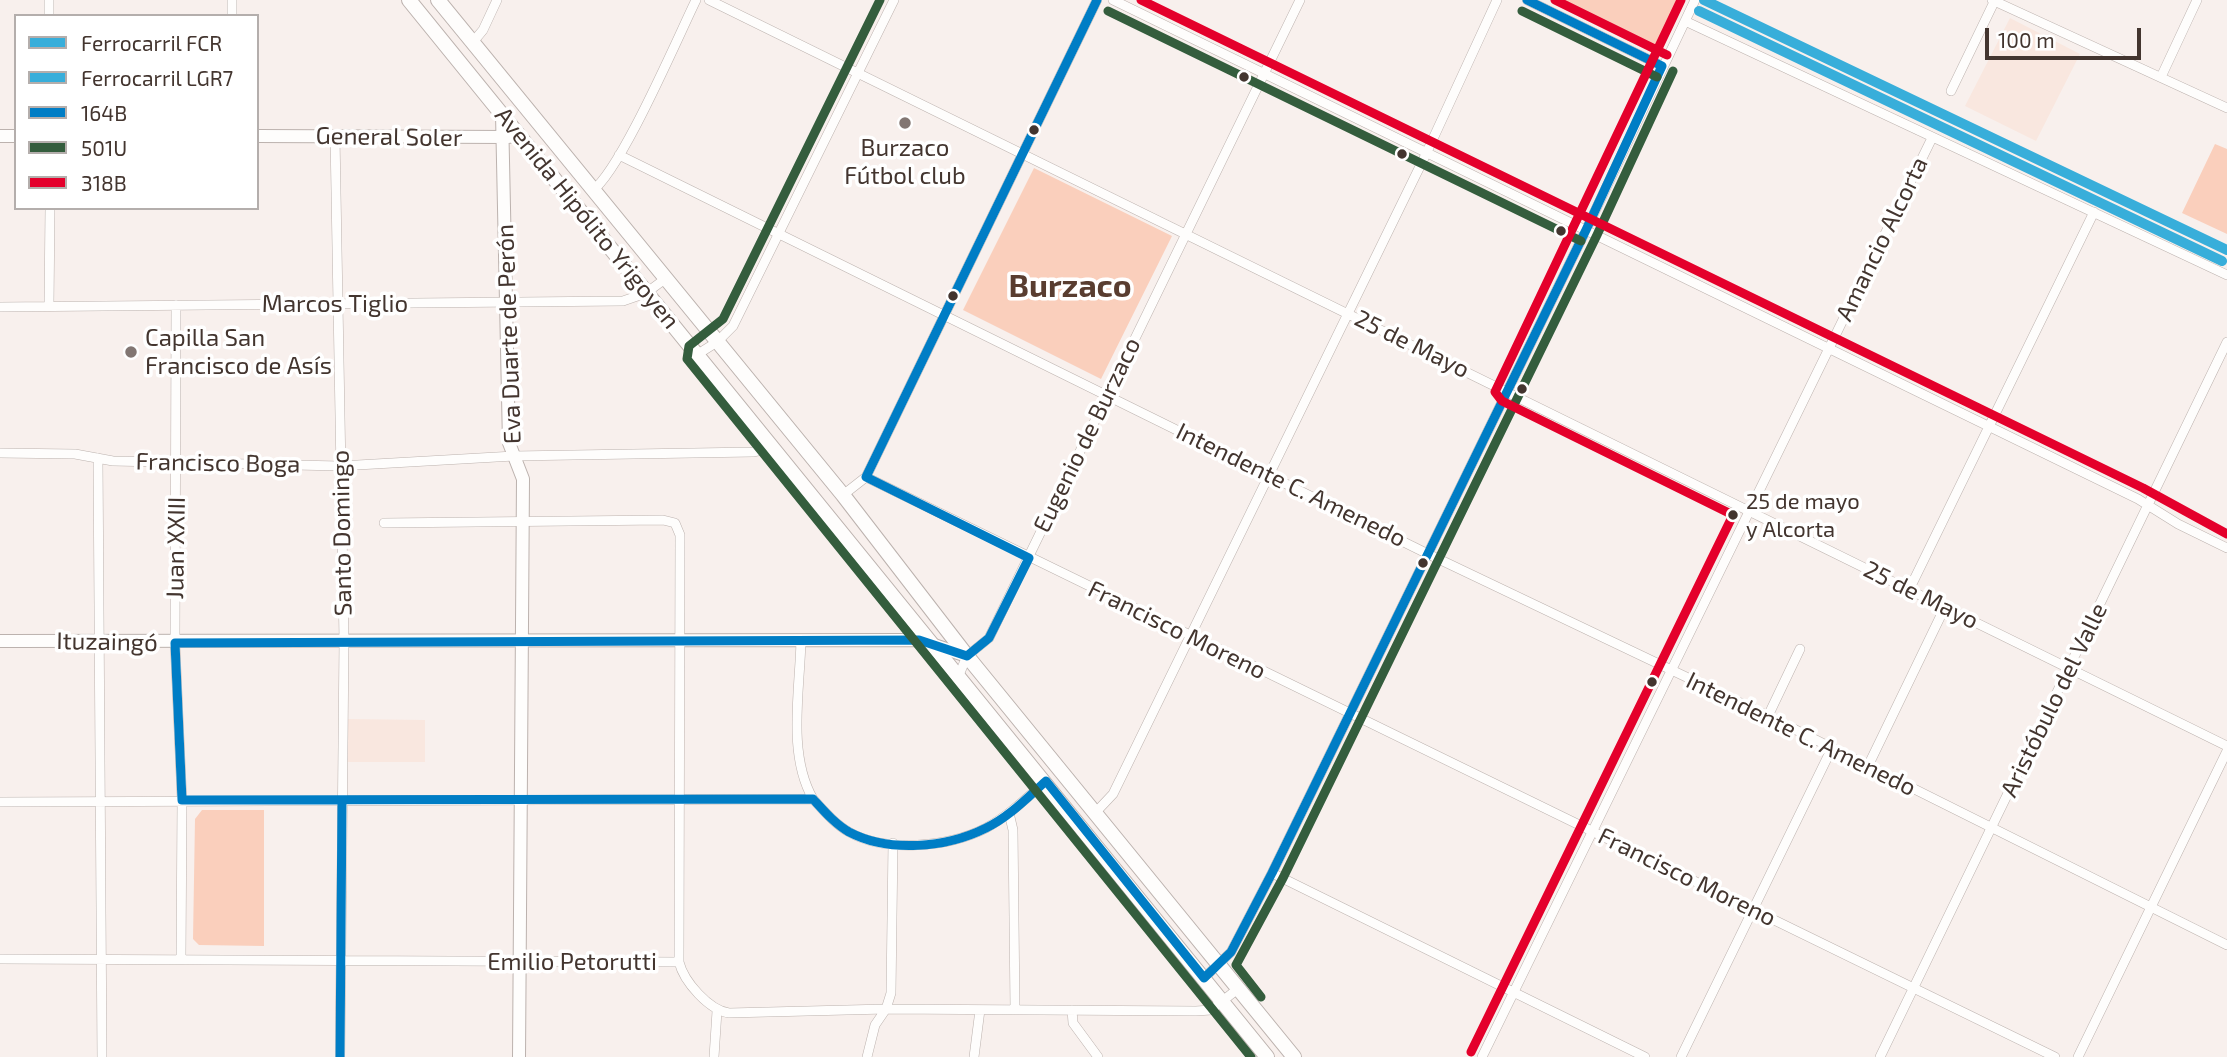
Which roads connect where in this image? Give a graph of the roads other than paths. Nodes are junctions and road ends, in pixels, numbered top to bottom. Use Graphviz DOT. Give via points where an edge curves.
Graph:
graph roads {
  1 [pos="409,0"];
  2 [pos="438,0"];
  3 [pos="496,0"];
  4 [pos="696,0"];
  5 [pos="709,0"];
  6 [pos="894,0"];
  7 [pos="1097,0"];
  8 [pos="1114,0"];
  9 [pos="1300,0"];
  10 [pos="1497,0"];
  11 [pos="1527,0"];
  12 [pos="1695,0"];
  13 [pos="1994,0"];
  14 [pos="2197,0"];
  15 [pos="1685,21"];
  16 [pos="473,42"];
  17 [pos="1662,66"];
  18 [pos="858,73"];
  19 [pos="1264,75"];
  20 [pos="2161,77"];
  21 [pos="1951,91"];
  22 [pos="2227,108"];
  23 [pos="502,114"];
  24 [pos="259,136"];
  25 [pos="335,136"];
  26 [pos="521,136"];
  27 [pos="503,137"];
  28 [pos="1932,138"];
  29 [pos="1426,154"];
  30 [pos="619,155"];
  31 [pos="1023,155"];
  32 [pos="592,191"];
  33 [pos="50,210"];
  34 [pos="2094,212"];
  35 [pos="1586,230"];
  36 [pos="1185,233"];
  37 [pos="779,235"];
  38 [pos="2227,275"];
  39 [pos="665,279"];
  40 [pos="646,293"];
  41 [pos="508,302"];
  42 [pos="337,303"];
  43 [pos="176,305"];
  44 [pos="49,306"];
  45 [pos="0,307"];
  46 [pos="1347,312"];
  47 [pos="944,314"];
  48 [pos="717,342"];
  49 [pos="2227,342"];
  50 [pos="1828,348"];
  51 [pos="698,354"];
  52 [pos="1507,390"];
  53 [pos="1106,394"];
  54 [pos="1989,428"];
  55 [pos="772,448"];
  56 [pos="0,453"];
  57 [pos="514,456"];
  58 [pos="98,458"];
  59 [pos="177,462"];
  60 [pos="340,466"];
  61 [pos="1268,473"];
  62 [pos="866,477"];
  63 [pos="843,495"];
  64 [pos="2148,506"];
  65 [pos="1749,509"];
  66 [pos="523,520"];
  67 [pos="384,523"];
  68 [pos="2227,548"];
  69 [pos="1426,553"];
  70 [pos="1029,558"];
  71 [pos="1909,590"];
  72 [pos="1945,607"];
  73 [pos="1189,636"];
  74 [pos="344,640"];
  75 [pos="521,640"];
  76 [pos="681,640"];
  77 [pos="802,640"];
  78 [pos="0,641"];
  79 [pos="99,641"];
  80 [pos="930,642"];
  81 [pos="175,643"];
  82 [pos="1800,649"];
  83 [pos="967,656"];
  84 [pos="2070,668"];
  85 [pos="1671,670"];
  86 [pos="959,675"];
  87 [pos="1349,712"];
  88 [pos="1768,716"];
  89 [pos="1832,748"];
  90 [pos="2227,748"];
  91 [pos="1868,766"];
  92 [pos="1046,781"];
  93 [pos="520,798"];
  94 [pos="680,798"];
  95 [pos="813,799"];
  96 [pos="182,800"];
  97 [pos="342,800"];
  98 [pos="103,801"];
  99 [pos="0,802"];
  100 [pos="1096,812"];
  101 [pos="1009,813"];
  102 [pos="1992,829"];
  103 [pos="1592,830"];
  104 [pos="893,843"];
  105 [pos="1272,873"];
  106 [pos="2151,909"];
  107 [pos="1754,910"];
  108 [pos="2227,945"];
  109 [pos="100,959"];
  110 [pos="181,959"];
  111 [pos="341,959"];
  112 [pos="0,960"];
  113 [pos="519,961"];
  114 [pos="679,962"];
  115 [pos="1220,965"];
  116 [pos="1204,978"];
  117 [pos="1915,988"];
  118 [pos="1239,989"];
  119 [pos="1514,992"];
  120 [pos="1223,1002"];
  121 [pos="886,1009"];
  122 [pos="1015,1009"];
  123 [pos="980,1010"];
  124 [pos="1072,1010"];
  125 [pos="717,1011"];
  126 [pos="102,1057"];
  127 [pos="340,1057"];
  128 [pos="519,1057"];
  129 [pos="715,1057"];
  130 [pos="867,1057"];
  131 [pos="974,1057"];
  132 [pos="1098,1057"];
  133 [pos="1267,1057"];
  134 [pos="1294,1057"];
  135 [pos="1482,1057"];
  136 [pos="1645,1057"];
  137 [pos="1681,1057"];
  138 [pos="1880,1057"];
  139 [pos="2055,1057"];
  140 [pos="2078,1057"];
  1 -- 23 [label="main road, Avenida Hipólito Yrigoyen"];
  2 -- 16 [label="main road, Avenida Hipólito Yrigoyen"];
  3 -- 16 [label="street"];
  4 -- 30 [label="street"];
  5 -- 18 [label="street, 25 de Mayo"];
  6 -- 18 [label="street"];
  7 -- 31 [label="street"];
  8 -- 19 [label="street"];
  9 -- 19 [label="street, Eugenio de Burzaco"];
  10 -- 29 [label="street"];
  11 -- 17 [label="street"];
  12 -- 15 [label="street"];
  13 -- 20 [label="street"];
  13 -- 21 [label="street"];
  14 -- 20 [label="street"];
  15 -- 17 [label="street"];
  15 -- 28 [label="street"];
  16 -- 32 [label="main road, Avenida Hipólito Yrigoyen"];
  17 -- 35 [label="street"];
  18 -- 31 [label="street, 25 de Mayo"];
  18 -- 37 [label="street"];
  19 -- 29 [label="street"];
  19 -- 36 [label="street, Eugenio de Burzaco"];
  20 -- 22 [label="street"];
  23 -- 26 [label="main road, Avenida Hipólito Yrigoyen"];
  23 -- 27 [label="street, Eva Duarte de Perón"];
  24 -- 25 [label="street, General Soler"];
  25 -- 27 [label="street, General Soler"];
  25 -- 42 [label="street, Santo Domingo"];
  26 -- 27 [label="street, General Soler"];
  26 -- 40 [label="main road, Avenida Hipólito Yrigoyen"];
  27 -- 41 [label="street, Eva Duarte de Perón"];
  28 -- 34 [label="street"];
  28 -- 50 [label="street, Amancio Alcorta"];
  29 -- 35 [label="street"];
  29 -- 46 [label="street"];
  30 -- 32 [label="street" via="603,183"];
  30 -- 37 [label="street, Intendente C. Amenedo"];
  31 -- 36 [label="street, 25 de Mayo"];
  31 -- 47 [label="street"];
  32 -- 39 [label="main road, Avenida Hipólito Yrigoyen"];
  33 -- 44 [label="street"];
  34 -- 38 [label="street"];
  34 -- 54 [label="street"];
  35 -- 50 [label="street"];
  35 -- 52 [label="street"];
  36 -- 46 [label="street, 25 de Mayo"];
  36 -- 53 [label="street, Eugenio de Burzaco"];
  37 -- 47 [label="street, Intendente C. Amenedo"];
  37 -- 48 [label="street" via="733,326"];
  39 -- 40 [label="street, Marcos Tiglio"];
  39 -- 48 [label="main road, Avenida Hipólito Yrigoyen"];
  40 -- 41 [label="street, Marcos Tiglio" via="623,301"];
  40 -- 51 [label="main road, Avenida Hipólito Yrigoyen"];
  41 -- 42 [label="street, Marcos Tiglio"];
  41 -- 57 [label="street, Eva Duarte de Perón" via="509,443"];
  42 -- 43 [label="street, Marcos Tiglio"];
  42 -- 60 [label="street, Santo Domingo"];
  43 -- 44 [label="street, Marcos Tiglio"];
  43 -- 59 [label="street, Juan XXIII"];
  44 -- 45 [label="street, Marcos Tiglio"];
  46 -- 52 [label="street, 25 de Mayo"];
  46 -- 61 [label="street"];
  47 -- 53 [label="street, Intendente C. Amenedo"];
  47 -- 62 [label="street"];
  48 -- 51 [label="street"];
  48 -- 63 [label="main road, Avenida Hipólito Yrigoyen"];
  49 -- 64 [label="street, Aristóbulo del Valle"];
  50 -- 54 [label="street"];
  50 -- 65 [label="street, Amancio Alcorta"];
  51 -- 55 [label="main road, Avenida Hipólito Yrigoyen"];
  52 -- 65 [label="street, 25 de Mayo"];
  52 -- 69 [label="street"];
  53 -- 61 [label="street, Intendente C. Amenedo"];
  53 -- 70 [label="street, Eugenio de Burzaco"];
  54 -- 64 [label="street"];
  54 -- 71 [label="street"];
  55 -- 57 [label="street, Francisco Boga" via="752,453"];
  55 -- 80 [label="main road, Avenida Hipólito Yrigoyen"];
  56 -- 58 [label="street, Francisco Boga"];
  57 -- 60 [label="street, Francisco Boga"];
  57 -- 66 [label="street, Eva Duarte de Perón" via="522,472"];
  58 -- 59 [label="street, Francisco Boga"];
  58 -- 79 [label="street"];
  59 -- 60 [label="street, Francisco Boga"];
  59 -- 81 [label="street, Juan XXIII"];
  60 -- 74 [label="street, Santo Domingo"];
  61 -- 69 [label="street, Intendente C. Amenedo"];
  61 -- 73 [label="street"];
  62 -- 63 [label="street"];
  62 -- 70 [label="street, Francisco Moreno"];
  63 -- 83 [label="main road, Avenida Hipólito Yrigoyen"];
  64 -- 68 [label="street"];
  64 -- 84 [label="street, Aristóbulo del Valle"];
  65 -- 71 [label="street, 25 de Mayo"];
  65 -- 85 [label="street, Amancio Alcorta"];
  66 -- 67 [label="street"];
  66 -- 75 [label="street, Eva Duarte de Perón"];
  66 -- 76 [label="street" via="675,523 680,535"];
  69 -- 85 [label="street, Intendente C. Amenedo"];
  69 -- 87 [label="street"];
  70 -- 73 [label="street, Francisco Moreno"];
  70 -- 83 [label="street, Eugenio de Burzaco" via="989,638"];
  71 -- 72 [label="street, 25 de Mayo"];
  72 -- 84 [label="street, 25 de Mayo"];
  72 -- 91 [label="street"];
  73 -- 87 [label="street, Francisco Moreno"];
  73 -- 100 [label="street" via="1113,794"];
  74 -- 75 [label="street, Ituzaingó"];
  74 -- 81 [label="street, Ituzaingó"];
  74 -- 97 [label="street, Santo Domingo"];
  75 -- 76 [label="street, Ituzaingó"];
  75 -- 93 [label="street, Eva Duarte de Perón"];
  76 -- 77 [label="street, Ituzaingó"];
  76 -- 94 [label="street"];
  77 -- 80 [label="street, Ituzaingó"];
  77 -- 95 [label="street" via="798,743 804,780"];
  78 -- 79 [label="street, Ituzaingó"];
  79 -- 81 [label="street, Ituzaingó"];
  79 -- 98 [label="street"];
  80 -- 83 [label="street, Ituzaingó"];
  80 -- 86 [label="main road, Avenida Hipólito Yrigoyen"];
  81 -- 96 [label="street, Juan XXIII"];
  82 -- 88 [label="street"];
  83 -- 86 [label="street, Eugenio de Burzaco"];
  83 -- 100 [label="main road, Avenida Hipólito Yrigoyen"];
  84 -- 90 [label="street, 25 de Mayo"];
  84 -- 102 [label="street, Aristóbulo del Valle"];
  85 -- 88 [label="street, Intendente C. Amenedo"];
  85 -- 103 [label="street, Amancio Alcorta"];
  86 -- 92 [label="main road, Avenida Hipólito Yrigoyen"];
  87 -- 103 [label="street, Francisco Moreno"];
  87 -- 105 [label="street"];
  88 -- 89 [label="street, Intendente C. Amenedo"];
  89 -- 91 [label="street, Intendente C. Amenedo"];
  89 -- 107 [label="street"];
  90 -- 106 [label="street"];
  91 -- 102 [label="street, Intendente C. Amenedo"];
  92 -- 101 [label="street"];
  92 -- 116 [label="main road, Avenida Hipólito Yrigoyen"];
  93 -- 94 [label="street"];
  93 -- 97 [label="street"];
  93 -- 113 [label="street, Eva Duarte de Perón"];
  94 -- 95 [label="street"];
  94 -- 114 [label="street"];
  95 -- 104 [label="street" via="850,832"];
  96 -- 97 [label="street"];
  96 -- 98 [label="street"];
  96 -- 110 [label="street, Juan XXIII"];
  97 -- 111 [label="street, Santo Domingo"];
  98 -- 99 [label="street"];
  98 -- 109 [label="street"];
  100 -- 115 [label="main road, Avenida Hipólito Yrigoyen"];
  101 -- 104 [label="street" via="954,839"];
  101 -- 122 [label="street"];
  102 -- 106 [label="street, Intendente C. Amenedo"];
  102 -- 117 [label="street, Aristóbulo del Valle"];
  103 -- 107 [label="street, Francisco Moreno"];
  103 -- 119 [label="street, Amancio Alcorta"];
  104 -- 121 [label="street" via="891,993"];
  105 -- 115 [label="street"];
  105 -- 119 [label="street"];
  106 -- 108 [label="street, Intendente C. Amenedo"];
  106 -- 140 [label="street"];
  107 -- 117 [label="street, Francisco Moreno"];
  107 -- 137 [label="street"];
  109 -- 110 [label="street, Emilio Petorutti"];
  109 -- 112 [label="street, Emilio Petorutti"];
  109 -- 126 [label="street"];
  110 -- 111 [label="street, Emilio Petorutti"];
  111 -- 113 [label="street, Emilio Petorutti"];
  111 -- 127 [label="street, Santo Domingo"];
  113 -- 114 [label="street, Emilio Petorutti"];
  113 -- 128 [label="street, Eva Duarte de Perón"];
  114 -- 125 [label="street, Emilio Petorutti" via="681,971"];
  115 -- 116 [label="street"];
  115 -- 118 [label="main road, Avenida Hipólito Yrigoyen"];
  116 -- 120 [label="main road, Avenida Hipólito Yrigoyen"];
  117 -- 138 [label="street, Aristóbulo del Valle"];
  117 -- 139 [label="street, Francisco Moreno"];
  118 -- 120 [label="street"];
  118 -- 134 [label="main road, Avenida Hipólito Yrigoyen"];
  119 -- 135 [label="street, Amancio Alcorta"];
  119 -- 136 [label="street"];
  120 -- 124 [label="street" via="1211,1010 1196,1011"];
  120 -- 133 [label="main road, Avenida Hipólito Yrigoyen"];
  121 -- 123 [label="street"];
  121 -- 125 [label="street"];
  121 -- 130 [label="street" via="875,1025"];
  122 -- 123 [label="street"];
  122 -- 124 [label="street"];
  123 -- 131 [label="street"];
  124 -- 132 [label="street" via="1077,1032"];
  125 -- 129 [label="street"];
}
